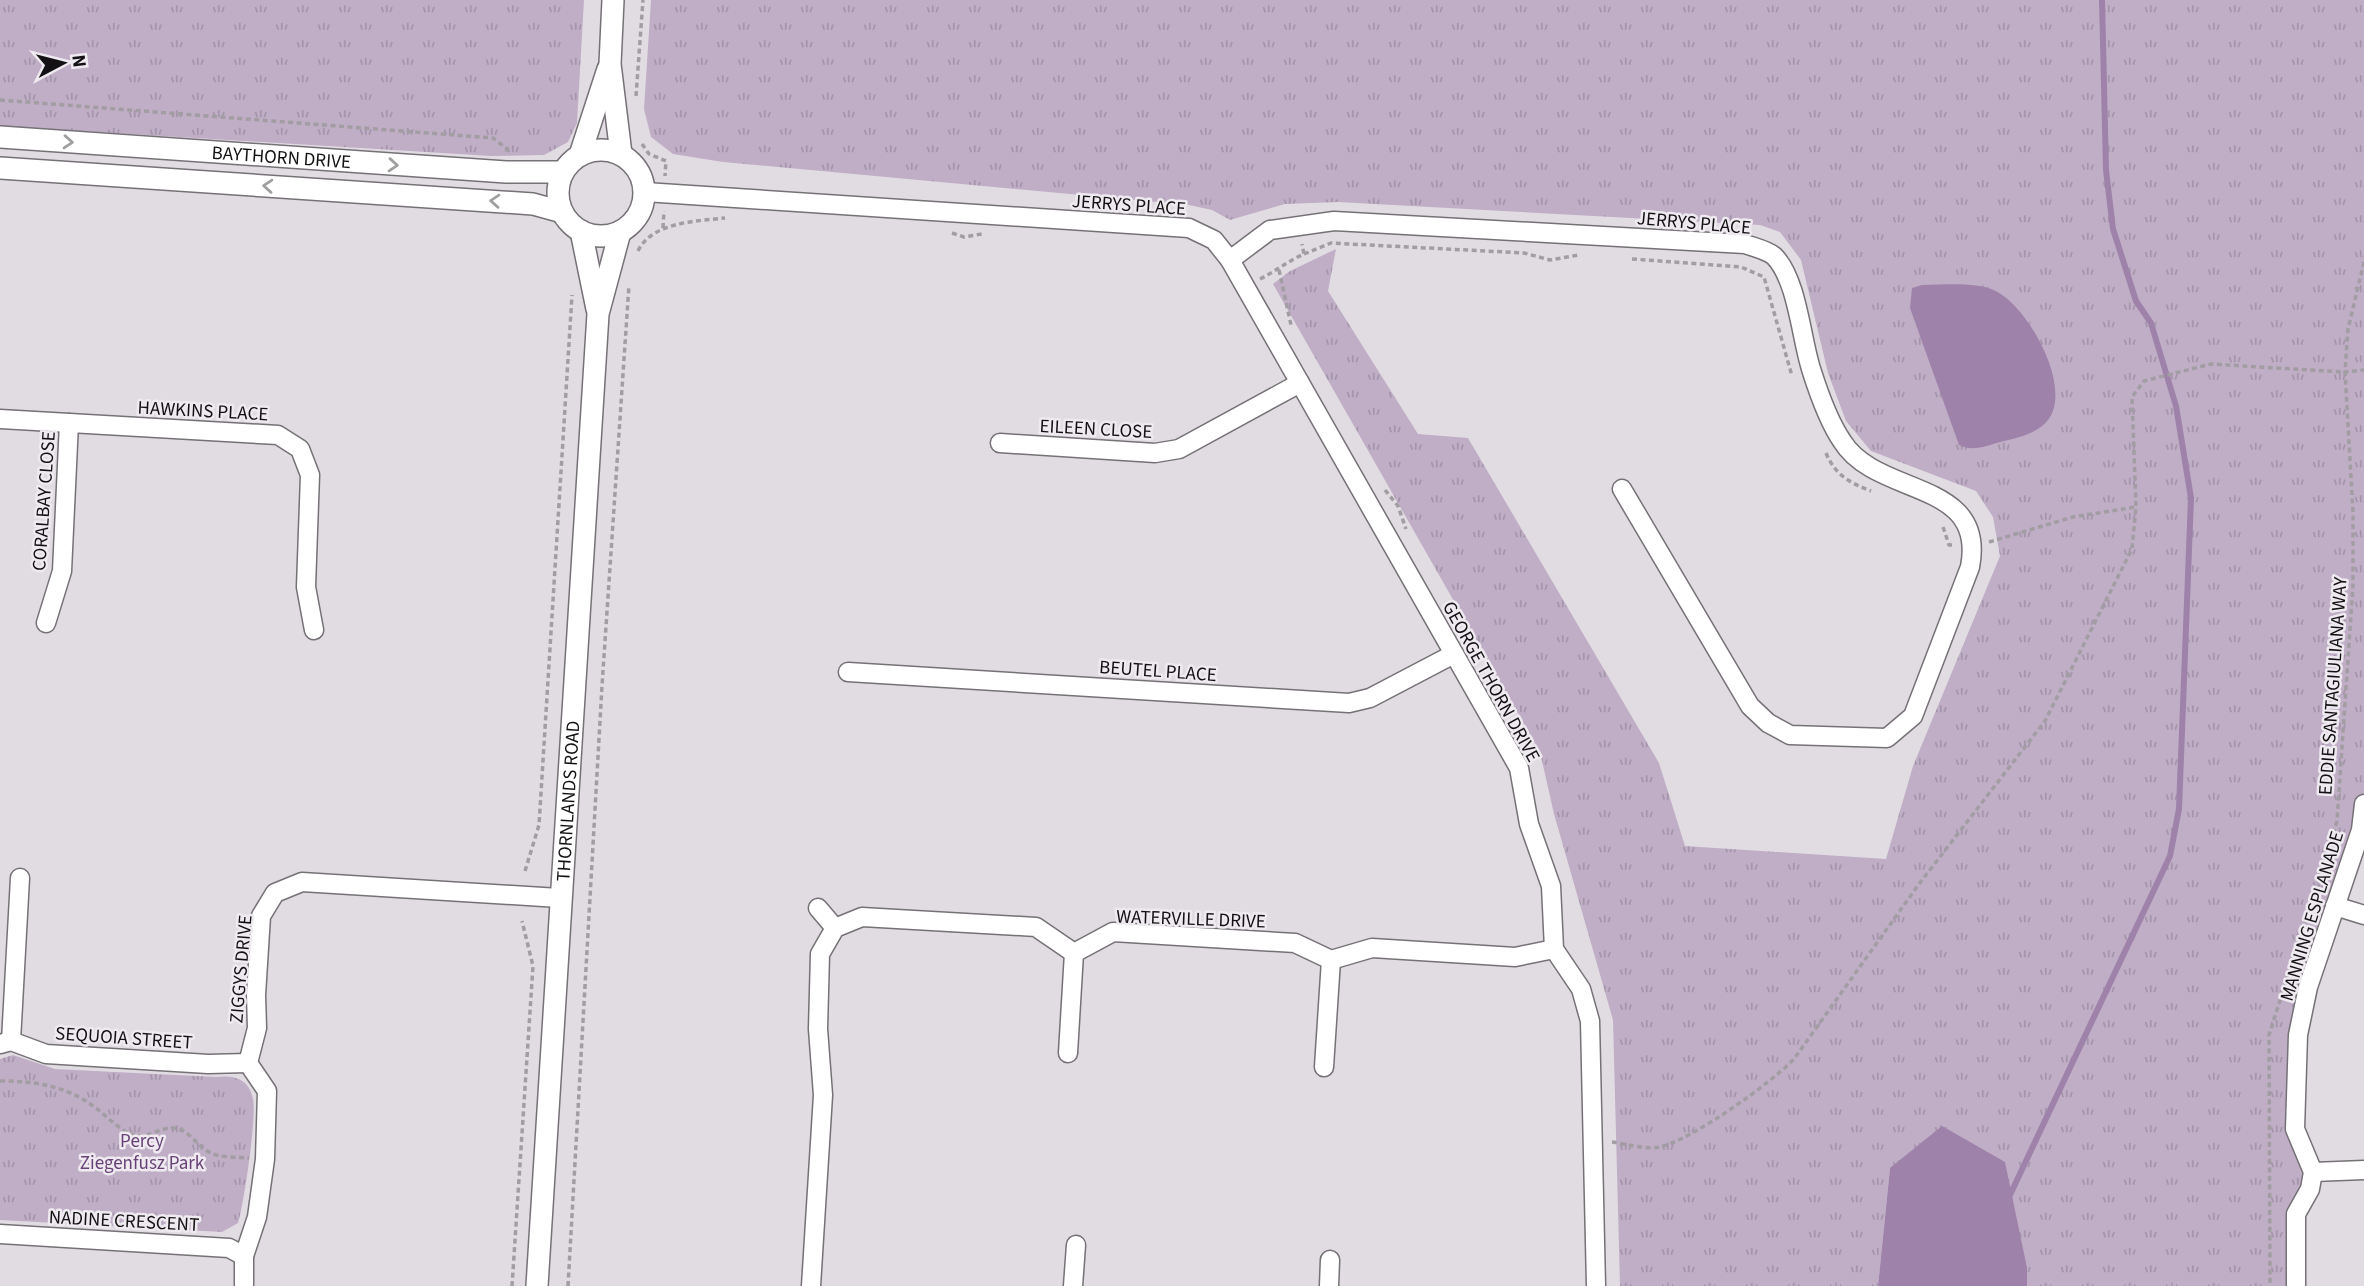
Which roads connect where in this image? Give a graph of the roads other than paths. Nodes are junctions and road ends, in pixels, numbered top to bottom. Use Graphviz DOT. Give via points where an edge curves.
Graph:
graph roads {
  1 [pos="613,0"];
  2 [pos="610,64"];
  3 [pos="0,137"];
  4 [pos="621,154"];
  5 [pos="580,155"];
  6 [pos="0,168"];
  7 [pos="563,172"];
  8 [pos="655,193"];
  9 [pos="562,212"];
  10 [pos="581,231"];
  11 [pos="620,232"];
  12 [pos="1230,260"];
  13 [pos="598,314"];
  14 [pos="1300,383"];
  15 [pos="0,419"];
  16 [pos="69,423"];
  17 [pos="1000,443"];
  18 [pos="1622,489"];
  19 [pos="46,622"];
  20 [pos="314,630"];
  21 [pos="1454,654"];
  22 [pos="848,671"];
  23 [pos="2364,804"];
  24 [pos="20,878"];
  25 [pos="559,898"];
  26 [pos="2335,906"];
  27 [pos="818,908"];
  28 [pos="2364,915"];
  29 [pos="835,928"];
  30 [pos="1554,949"];
  31 [pos="1074,953"];
  32 [pos="1331,960"];
  33 [pos="6,1043"];
  34 [pos="1068,1053"];
  35 [pos="248,1062"];
  36 [pos="1324,1067"];
  37 [pos="2364,1170"];
  38 [pos="2313,1172"];
  39 [pos="0,1234"];
  40 [pos="1076,1245"];
  41 [pos="244,1256"];
  42 [pos="1330,1260"];
  43 [pos="244,1286"];
  44 [pos="537,1286"];
  45 [pos="811,1286"];
  46 [pos="1073,1286"];
  47 [pos="1329,1286"];
  48 [pos="1596,1286"];
  49 [pos="2296,1286"];
  1 -- 2 [label="street"];
  2 -- 4 [label="street"];
  2 -- 5 [label="street"];
  3 -- 7 [label="street, BAYTHORN DRIVE, one-way" via="506,173"];
  4 -- 5 [label="street" via="607,150"];
  4 -- 8 [label="street"];
  5 -- 7 [label="street"];
  9 -- 6 [label="street, BAYTHORN DRIVE, one-way" via="533,204"];
  7 -- 9 [label="street" via="559,185"];
  8 -- 11 [label="street, THORNLANDS ROAD"];
  8 -- 12 [label="street, JERRYS PLACE" via="1189,228 1214,240"];
  9 -- 10 [label="street"];
  10 -- 11 [label="street" via="593,236"];
  10 -- 13 [label="street, THORNLANDS ROAD"];
  11 -- 13 [label="street, THORNLANDS ROAD"];
  12 -- 14 [label="street, GEORGE THORN DRIVE"];
  12 -- 18 [label="street, JERRYS PLACE" via="1270,230 1334,221 1745,244 1773,255 1787,275 1812,373 1842,442 1858,460 1878,472 1950,504 1965,520 1974,545 1970,567 1913,716 1887,738 1871,739 1790,735 1768,723 1750,706"];
  13 -- 25 [label="street, THORNLANDS ROAD"];
  14 -- 17 [label="street, EILEEN CLOSE" via="1179,449 1155,453"];
  14 -- 21 [label="street, GEORGE THORN DRIVE"];
  15 -- 16 [label="street, HAWKINS PLACE"];
  16 -- 19 [label="street, CORALBAY CLOSE" via="62,571"];
  16 -- 20 [label="street, HAWKINS PLACE" via="278,435 300,449 310,475 306,587"];
  21 -- 22 [label="street, BEUTEL PLACE" via="1370,698 1349,703"];
  21 -- 30 [label="street, GEORGE THORN DRIVE" via="1519,768 1529,824 1551,886"];
  23 -- 26 [label="street, MANNING ESPLANADE" via="2361,830"];
  24 -- 33 [label="street"];
  25 -- 35 [label="street, ZIGGYS DRIVE" via="302,882 275,893 261,915 257,1028"];
  25 -- 44 [label="street, THORNLANDS ROAD"];
  26 -- 28 [label="street"];
  26 -- 38 [label="street, MANNING ESPLANADE" via="2308,987 2298,1035 2295,1129"];
  27 -- 29 [label="street"];
  29 -- 31 [label="street" via="862,917 1036,927"];
  29 -- 45 [label="street" via="820,954 818,1029 823,1095"];
  30 -- 32 [label="street" via="1515,957 1371,948"];
  30 -- 48 [label="street" via="1581,989 1590,1021"];
  31 -- 32 [label="street, WATERVILLE DRIVE" via="1113,932 1295,943"];
  31 -- 34 [label="street"];
  32 -- 36 [label="street"];
  33 -- 35 [label="street, SEQUOIA STREET" via="46,1054 208,1064"];
  35 -- 41 [label="street" via="267,1091 257,1217"];
  37 -- 38 [label="street"];
  38 -- 49 [label="street" via="2310,1189 2296,1214"];
  39 -- 41 [label="street, NADINE CRESCENT" via="229,1248"];
  40 -- 46 [label="street"];
  41 -- 43 [label="street"];
  42 -- 47 [label="street"];
}
